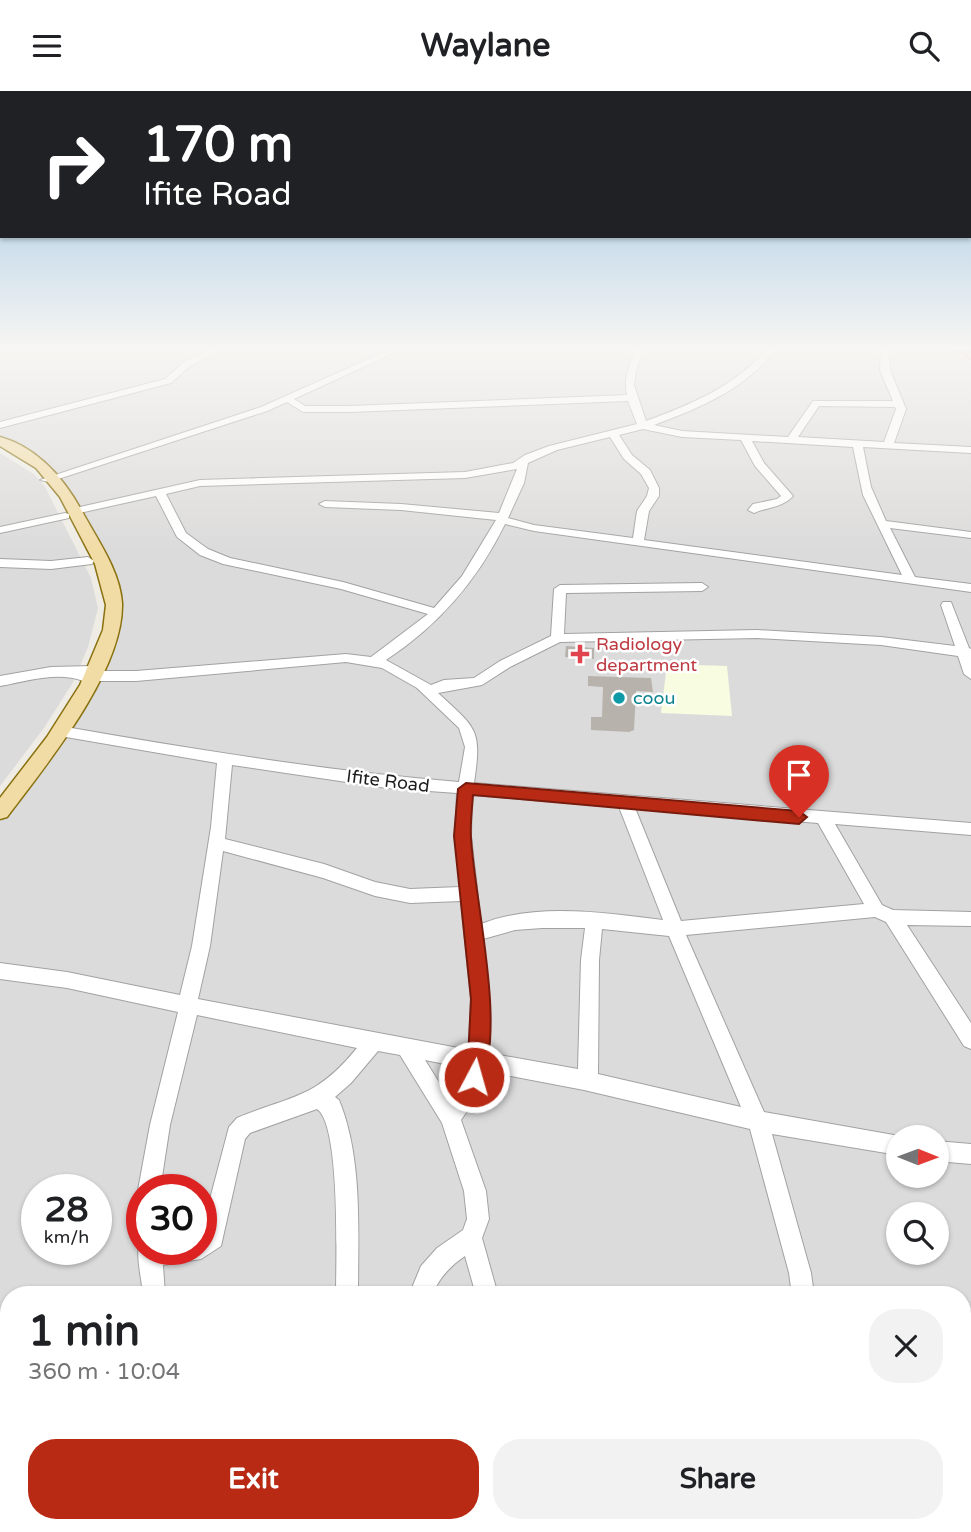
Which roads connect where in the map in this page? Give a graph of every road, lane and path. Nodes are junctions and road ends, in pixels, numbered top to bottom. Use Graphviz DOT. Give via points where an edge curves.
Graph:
graph roads {
  1 [pos="41,416"];
  2 [pos="243,416"];
  3 [pos="639,416"];
  4 [pos="667,416"];
  5 [pos="807,416"];
  6 [pos="901,416"];
  7 [pos="643,426"];
  8 [pos="0,427"];
  9 [pos="613,434"];
  10 [pos="744,436"];
  11 [pos="792,439"];
  12 [pos="0,442"];
  13 [pos="858,444"];
  14 [pos="888,446"];
  15 [pos="0,449"];
  16 [pos="971,450"];
  17 [pos="523,463"];
  18 [pos="50,479"];
  19 [pos="160,492"];
  20 [pos="325,504"];
  21 [pos="754,510"];
  22 [pos="70,514"];
  23 [pos="503,518"];
  24 [pos="882,524"];
  25 [pos="4,526"];
  26 [pos="971,535"];
  27 [pos="638,542"];
  28 [pos="88,561"];
  29 [pos="0,563"];
  30 [pos="910,580"];
  31 [pos="702,587"];
  32 [pos="971,588"];
  33 [pos="947,605"];
  34 [pos="439,613"];
  35 [pos="557,638"];
  36 [pos="967,656"];
  37 [pos="375,661"];
  38 [pos="89,674"];
  39 [pos="971,674"];
  40 [pos="0,681"];
  41 [pos="429,691"];
  42 [pos="60,731"];
  43 [pos="225,759"];
  44 [pos="466,789"];
  45 [pos="0,800"];
  46 [pos="625,802"];
  47 [pos="0,812"];
  48 [pos="824,819"];
  49 [pos="971,829"];
  50 [pos="216,843"];
  51 [pos="468,894"];
  52 [pos="884,913"];
  53 [pos="971,919"];
  54 [pos="593,922"];
  55 [pos="675,929"];
  56 [pos="472,935"];
  57 [pos="0,971"];
  58 [pos="189,1006"];
  59 [pos="971,1040"];
  60 [pos="374,1041"];
  61 [pos="406,1048"];
  62 [pos="478,1059"];
  63 [pos="588,1081"];
  64 [pos="320,1099"];
  65 [pos="450,1118"];
  66 [pos="758,1122"];
  67 [pos="886,1143"];
  68 [pos="949,1152"];
  69 [pos="971,1154"];
  70 [pos="152,1174"];
  71 [pos="217,1220"];
  72 [pos="471,1238"];
  73 [pos="152,1265"];
  74 [pos="154,1286"];
  75 [pos="347,1286"];
  76 [pos="424,1286"];
  77 [pos="484,1286"];
  78 [pos="802,1286"];
  1 -- 8 [label="street"];
  2 -- 18 [label="street"];
  3 -- 7 [label="street"];
  4 -- 7 [label="street"];
  5 -- 11 [label="street"];
  6 -- 14 [label="street"];
  7 -- 9 [label="street"];
  7 -- 10 [label="street" via="682,434"];
  9 -- 17 [label="street" via="553,448"];
  9 -- 27 [label="street" via="654,488 643,512"];
  10 -- 11 [label="street"];
  10 -- 21 [label="street" via="759,464 787,496"];
  11 -- 13 [label="street"];
  12 -- 18 [label="main road" via="40,463"];
  13 -- 14 [label="street"];
  13 -- 24 [label="street" via="867,492"];
  14 -- 16 [label="street"];
  15 -- 18 [label="main road"];
  17 -- 19 [label="street" via="466,475 222,481"];
  17 -- 23 [label="street" via="523,474"];
  18 -- 22 [label="main road"];
  19 -- 22 [label="street"];
  19 -- 34 [label="street" via="181,535 204,552"];
  20 -- 23 [label="street"];
  22 -- 25 [label="street"];
  22 -- 28 [label="main road"];
  22 -- 38 [label="main road" via="112,590 114,605 113,623"];
  23 -- 27 [label="street" via="534,528"];
  23 -- 34 [label="street"];
  24 -- 26 [label="street"];
  24 -- 30 [label="street"];
  27 -- 30 [label="street"];
  28 -- 29 [label="street"];
  28 -- 38 [label="main road" via="104,613"];
  30 -- 32 [label="street"];
  31 -- 35 [label="street" via="560,589"];
  33 -- 36 [label="street"];
  34 -- 37 [label="street"];
  35 -- 36 [label="street" via="804,644"];
  35 -- 41 [label="street" via="477,683"];
  36 -- 39 [label="street"];
  37 -- 38 [label="street" via="326,659 136,676"];
  37 -- 41 [label="street"];
  38 -- 40 [label="street" via="51,672"];
  38 -- 42 [label="main road"];
  38 -- 45 [label="main road"];
  41 -- 44 [label="street" via="465,726 472,747"];
  42 -- 43 [label="street, Ifite Road"];
  42 -- 47 [label="main road"];
  43 -- 44 [label="street, Ifite Road"];
  43 -- 50 [label="street"];
  44 -- 46 [label="street, Ifite Road"];
  44 -- 51 [label="street" via="463,836"];
  46 -- 48 [label="street, Ifite Road"];
  46 -- 55 [label="street"];
  48 -- 49 [label="street, Ifite Road"];
  48 -- 52 [label="street"];
  50 -- 51 [label="street" via="313,867 375,889 410,896"];
  50 -- 58 [label="street"];
  51 -- 56 [label="street"];
  52 -- 53 [label="street"];
  52 -- 55 [label="street"];
  52 -- 59 [label="street"];
  54 -- 55 [label="street"];
  54 -- 56 [label="street" via="493,925"];
  54 -- 63 [label="street"];
  55 -- 66 [label="street"];
  56 -- 62 [label="street" via="480,999"];
  57 -- 58 [label="street"];
  58 -- 60 [label="street"];
  58 -- 70 [label="street"];
  60 -- 61 [label="street"];
  60 -- 64 [label="street" via="352,1070"];
  61 -- 62 [label="street"];
  61 -- 65 [label="street"];
  62 -- 63 [label="street"];
  62 -- 65 [label="street" via="464,1098"];
  63 -- 66 [label="street"];
  64 -- 71 [label="street" via="244,1125 236,1134"];
  64 -- 75 [label="street" via="332,1107 339,1131 347,1202"];
  65 -- 72 [label="street" via="475,1191 478,1219"];
  66 -- 67 [label="street"];
  66 -- 78 [label="street"];
  68 -- 69 [label="street"];
  72 -- 76 [label="street" via="445,1257"];
  72 -- 77 [label="street"];
  73 -- 74 [label="street"];
}
